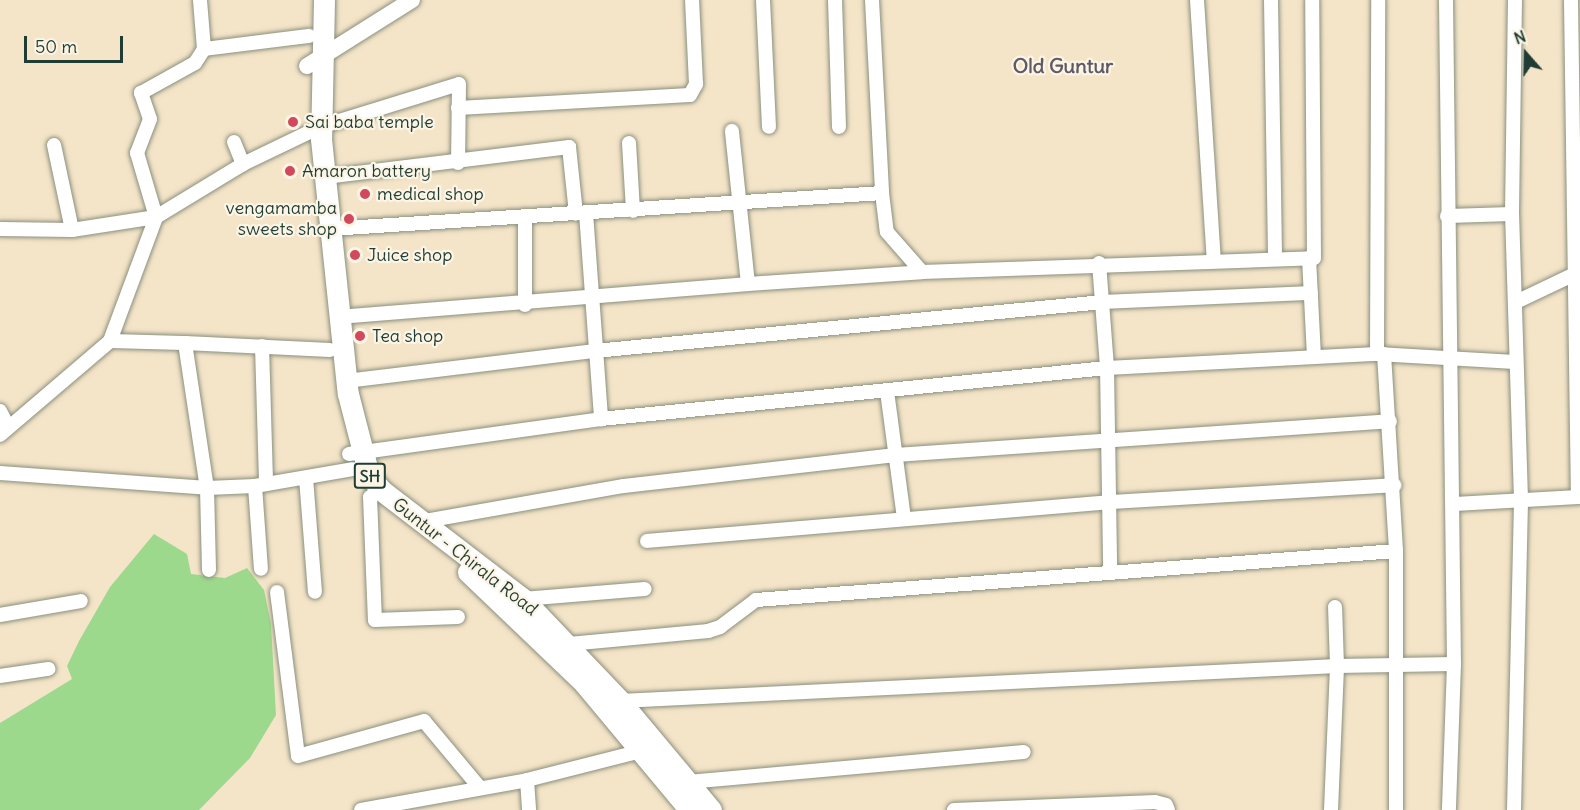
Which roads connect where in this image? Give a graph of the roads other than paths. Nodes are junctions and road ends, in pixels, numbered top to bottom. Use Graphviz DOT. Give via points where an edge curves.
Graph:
graph roads {
  1 [pos="200,0"];
  2 [pos="312,0"];
  3 [pos="324,0"];
  4 [pos="412,0"];
  5 [pos="692,0"];
  6 [pos="763,0"];
  7 [pos="835,0"];
  8 [pos="872,0"];
  9 [pos="1197,0"];
  10 [pos="1271,0"];
  11 [pos="1311,0"];
  12 [pos="1378,0"];
  13 [pos="1446,0"];
  14 [pos="1515,0"];
  15 [pos="1571,0"];
  16 [pos="309,36"];
  17 [pos="204,50"];
  18 [pos="313,62"];
  19 [pos="458,108"];
  20 [pos="839,127"];
  21 [pos="770,128"];
  22 [pos="314,130"];
  23 [pos="732,131"];
  24 [pos="234,142"];
  25 [pos="629,143"];
  26 [pos="54,145"];
  27 [pos="458,163"];
  28 [pos="243,164"];
  29 [pos="325,177"];
  30 [pos="882,193"];
  31 [pos="740,203"];
  32 [pos="633,211"];
  33 [pos="581,213"];
  34 [pos="1512,214"];
  35 [pos="1447,216"];
  36 [pos="156,217"];
  37 [pos="525,218"];
  38 [pos="0,229"];
  39 [pos="330,229"];
  40 [pos="72,230"];
  41 [pos="1275,258"];
  42 [pos="1309,258"];
  43 [pos="1214,261"];
  44 [pos="1100,263"];
  45 [pos="922,272"];
  46 [pos="1577,273"];
  47 [pos="748,284"];
  48 [pos="1311,293"];
  49 [pos="591,296"];
  50 [pos="1516,302"];
  51 [pos="1103,303"];
  52 [pos="525,304"];
  53 [pos="339,317"];
  54 [pos="111,341"];
  55 [pos="185,343"];
  56 [pos="262,346"];
  57 [pos="330,350"];
  58 [pos="595,351"];
  59 [pos="1380,354"];
  60 [pos="1314,356"];
  61 [pos="1450,357"];
  62 [pos="1515,362"];
  63 [pos="1107,368"];
  64 [pos="346,381"];
  65 [pos="887,391"];
  66 [pos="0,411"];
  67 [pos="601,419"];
  68 [pos="1390,421"];
  69 [pos="4,431"];
  70 [pos="1109,440"];
  71 [pos="895,455"];
  72 [pos="354,458"];
  73 [pos="0,472"];
  74 [pos="306,478"];
  75 [pos="1394,484"];
  76 [pos="261,485"];
  77 [pos="207,488"];
  78 [pos="370,497"];
  79 [pos="1579,497"];
  80 [pos="1521,499"];
  81 [pos="1110,502"];
  82 [pos="1453,504"];
  83 [pos="904,519"];
  84 [pos="425,522"];
  85 [pos="647,540"];
  86 [pos="1396,551"];
  87 [pos="261,569"];
  88 [pos="209,570"];
  89 [pos="1110,570"];
  90 [pos="645,590"];
  91 [pos="277,592"];
  92 [pos="315,592"];
  93 [pos="523,599"];
  94 [pos="81,601"];
  95 [pos="1335,607"];
  96 [pos="0,615"];
  97 [pos="458,617"];
  98 [pos="568,644"];
  99 [pos="1397,663"];
  100 [pos="1454,664"];
  101 [pos="1337,666"];
  102 [pos="48,669"];
  103 [pos="0,676"];
  104 [pos="620,701"];
  105 [pos="642,751"];
  106 [pos="1024,752"];
  107 [pos="527,780"];
  108 [pos="688,782"];
  109 [pos="480,788"];
  110 [pos="446,803"];
  111 [pos="384,808"];
  112 [pos="361,810"];
  113 [pos="529,810"];
  114 [pos="690,810"];
  115 [pos="711,810"];
  116 [pos="954,810"];
  117 [pos="1168,810"];
  118 [pos="1330,810"];
  119 [pos="1396,810"];
  120 [pos="1449,810"];
  121 [pos="1514,810"];
  1 -- 17 [label="street"];
  2 -- 16 [label="main road, Guntur - Chirala Road / SH"];
  3 -- 18 [label="main road, Guntur - Chirala Road / SH"];
  4 -- 18 [label="street"];
  5 -- 19 [label="street" via="696,84 690,95"];
  6 -- 21 [label="street"];
  7 -- 20 [label="street"];
  8 -- 30 [label="street"];
  9 -- 43 [label="street"];
  10 -- 41 [label="street"];
  11 -- 42 [label="street" via="1314,258"];
  12 -- 59 [label="street"];
  13 -- 35 [label="street"];
  14 -- 34 [label="street"];
  15 -- 46 [label="street"];
  16 -- 17 [label="street"];
  16 -- 18 [label="main road, Guntur - Chirala Road / SH"];
  17 -- 36 [label="street" via="195,63 141,93 150,119 138,153"];
  18 -- 22 [label="main road, Guntur - Chirala Road / SH"];
  19 -- 22 [label="street" via="459,84"];
  19 -- 27 [label="street"];
  22 -- 28 [label="street"];
  22 -- 29 [label="main road, Guntur - Chirala Road / SH"];
  22 -- 57 [label="main road, Guntur - Chirala Road / SH"];
  23 -- 31 [label="street"];
  24 -- 28 [label="street"];
  25 -- 32 [label="street"];
  26 -- 40 [label="street"];
  27 -- 29 [label="street"];
  27 -- 33 [label="street" via="568,147"];
  28 -- 36 [label="street"];
  29 -- 39 [label="main road, Guntur - Chirala Road / SH"];
  30 -- 31 [label="street"];
  30 -- 45 [label="street" via="890,237"];
  31 -- 32 [label="street"];
  31 -- 47 [label="street"];
  32 -- 33 [label="street"];
  33 -- 37 [label="street"];
  33 -- 49 [label="street"];
  34 -- 35 [label="street"];
  34 -- 50 [label="street"];
  35 -- 61 [label="street"];
  36 -- 40 [label="street"];
  36 -- 54 [label="street"];
  37 -- 39 [label="street"];
  37 -- 52 [label="street"];
  38 -- 40 [label="street"];
  39 -- 53 [label="main road, Guntur - Chirala Road / SH"];
  41 -- 42 [label="street"];
  41 -- 43 [label="street"];
  42 -- 48 [label="street"];
  43 -- 44 [label="street"];
  44 -- 45 [label="street"];
  44 -- 51 [label="street"];
  45 -- 47 [label="street"];
  46 -- 50 [label="street"];
  46 -- 79 [label="street"];
  47 -- 49 [label="street"];
  48 -- 51 [label="street"];
  48 -- 60 [label="street"];
  49 -- 52 [label="street"];
  49 -- 58 [label="street"];
  50 -- 62 [label="street"];
  51 -- 58 [label="street"];
  51 -- 63 [label="street"];
  52 -- 53 [label="street"];
  53 -- 64 [label="main road, Guntur - Chirala Road / SH"];
  54 -- 55 [label="street"];
  54 -- 69 [label="street"];
  55 -- 56 [label="street"];
  55 -- 77 [label="street"];
  56 -- 57 [label="street"];
  56 -- 76 [label="street"];
  57 -- 72 [label="main road, Guntur - Chirala Road / SH"];
  58 -- 64 [label="street"];
  58 -- 67 [label="street"];
  59 -- 60 [label="street"];
  59 -- 61 [label="street"];
  59 -- 68 [label="street"];
  60 -- 63 [label="street"];
  61 -- 62 [label="street"];
  61 -- 82 [label="street"];
  62 -- 80 [label="street"];
  63 -- 65 [label="street"];
  63 -- 70 [label="street"];
  64 -- 72 [label="main road, Guntur - Chirala Road / SH"];
  65 -- 67 [label="street"];
  65 -- 71 [label="street"];
  66 -- 69 [label="street"];
  67 -- 72 [label="street"];
  68 -- 70 [label="street"];
  68 -- 75 [label="street"];
  70 -- 71 [label="street"];
  70 -- 81 [label="street"];
  71 -- 83 [label="street"];
  71 -- 84 [label="street" via="624,486"];
  72 -- 74 [label="street"];
  72 -- 78 [label="main road, Guntur - Chirala Road / SH"];
  72 -- 84 [label="main road, Guntur - Chirala Road / SH" via="381,490"];
  73 -- 77 [label="street"];
  74 -- 76 [label="street"];
  74 -- 92 [label="street"];
  75 -- 81 [label="street"];
  75 -- 86 [label="street"];
  76 -- 77 [label="street"];
  76 -- 87 [label="street"];
  77 -- 88 [label="street"];
  78 -- 97 [label="street" via="375,620"];
  78 -- 105 [label="main road, Guntur - Chirala Road / SH" via="467,572 522,621 584,683"];
  79 -- 80 [label="street"];
  80 -- 82 [label="street"];
  80 -- 121 [label="street"];
  81 -- 83 [label="street"];
  81 -- 89 [label="street"];
  82 -- 100 [label="street"];
  83 -- 85 [label="street"];
  84 -- 93 [label="main road, Guntur - Chirala Road / SH"];
  86 -- 89 [label="street"];
  86 -- 99 [label="street"];
  89 -- 98 [label="street" via="756,600 720,627 708,631"];
  90 -- 93 [label="street"];
  91 -- 109 [label="street" via="298,756 424,721"];
  93 -- 98 [label="main road, Guntur - Chirala Road / SH"];
  94 -- 96 [label="street"];
  95 -- 101 [label="street"];
  98 -- 104 [label="main road, Guntur - Chirala Road / SH"];
  99 -- 100 [label="street"];
  99 -- 101 [label="street"];
  99 -- 119 [label="street"];
  100 -- 120 [label="street"];
  101 -- 104 [label="street"];
  101 -- 118 [label="street"];
  102 -- 103 [label="street"];
  104 -- 108 [label="main road, Guntur - Chirala Road / SH"];
  105 -- 107 [label="street"];
  105 -- 114 [label="main road, Guntur - Chirala Road / SH"];
  106 -- 108 [label="street"];
  107 -- 109 [label="street"];
  107 -- 113 [label="street"];
  108 -- 115 [label="main road, Guntur - Chirala Road / SH"];
  109 -- 110 [label="street"];
  110 -- 111 [label="street"];
  111 -- 112 [label="street"];
  116 -- 117 [label="street" via="1155,802 1166,805"];
}
